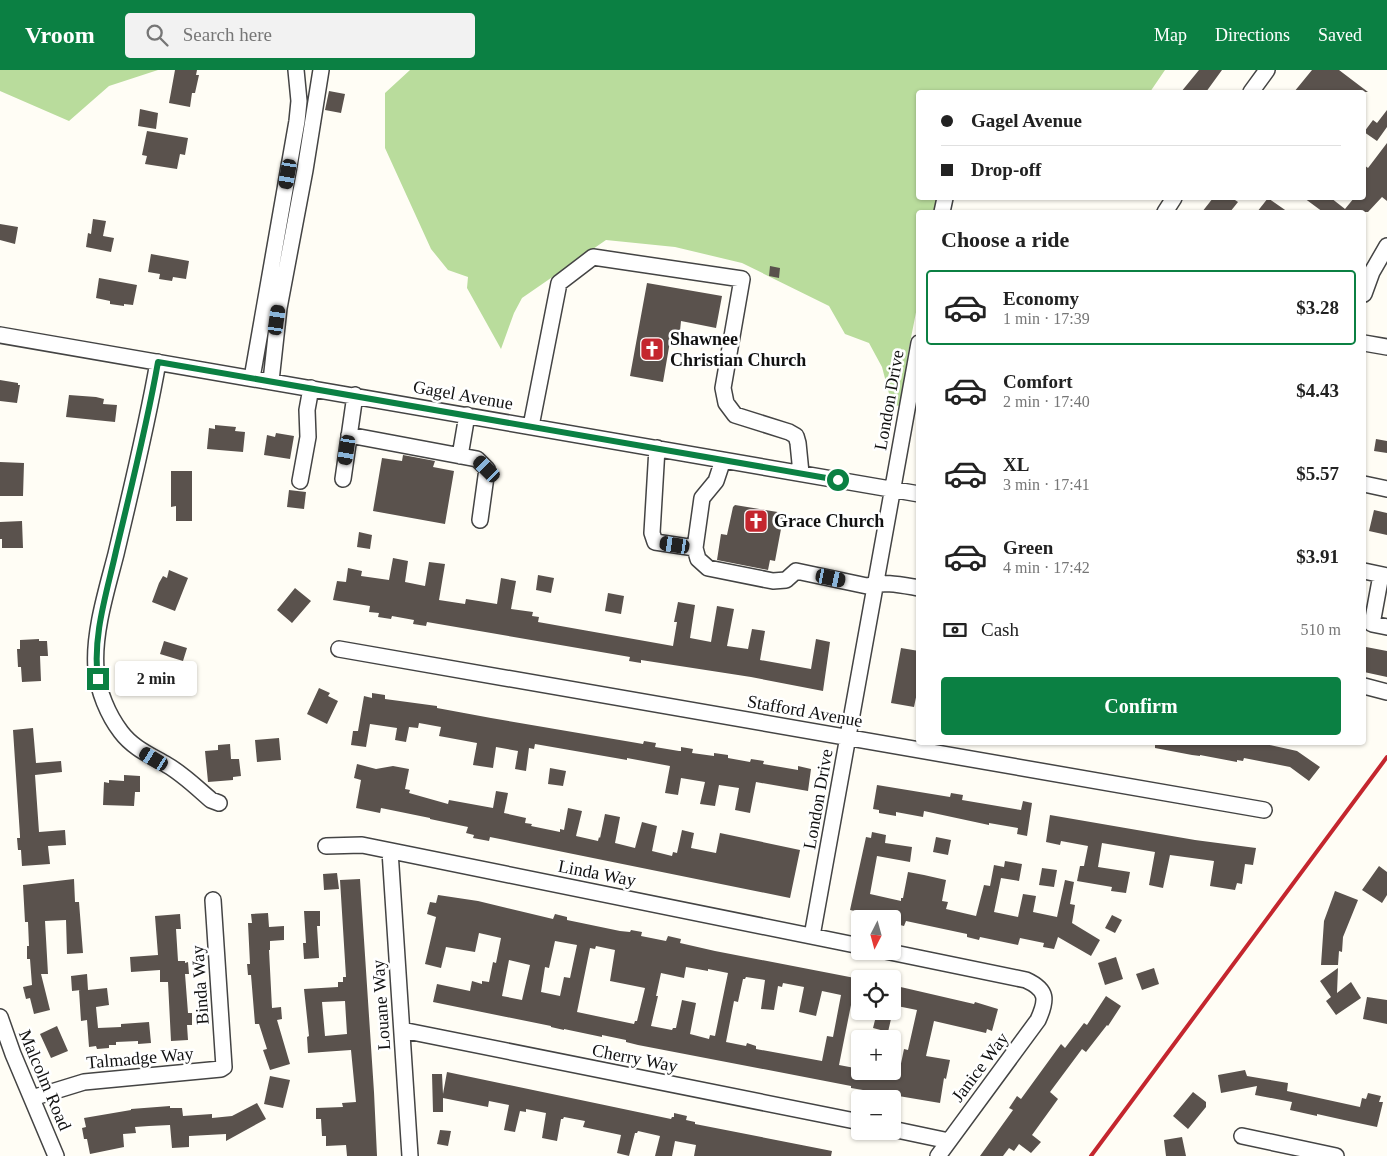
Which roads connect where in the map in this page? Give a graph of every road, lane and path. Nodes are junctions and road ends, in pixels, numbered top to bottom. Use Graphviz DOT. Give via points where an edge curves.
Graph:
graph roads {
  1 [pos="296,70"];
  2 [pos="321,70"];
  3 [pos="1267,70"];
  4 [pos="1252,90"];
  5 [pos="1387,246"];
  6 [pos="1366,288"];
  7 [pos="0,335"];
  8 [pos="1366,343"];
  9 [pos="1387,347"];
  10 [pos="916,359"];
  11 [pos="158,362"];
  12 [pos="252,378"];
  13 [pos="271,381"];
  14 [pos="311,388"];
  15 [pos="355,396"];
  16 [pos="467,415"];
  17 [pos="531,426"];
  18 [pos="350,435"];
  19 [pos="657,448"];
  20 [pos="460,456"];
  21 [pos="723,460"];
  22 [pos="801,473"];
  23 [pos="343,479"];
  24 [pos="300,481"];
  25 [pos="1366,484"];
  26 [pos="892,489"];
  27 [pos="1387,489"];
  28 [pos="916,493"];
  29 [pos="480,520"];
  30 [pos="695,548"];
  31 [pos="1366,572"];
  32 [pos="1384,576"];
  33 [pos="877,583"];
  34 [pos="916,587"];
  35 [pos="1381,602"];
  36 [pos="1387,627"];
  37 [pos="1368,629"];
  38 [pos="339,649"];
  39 [pos="1366,687"];
  40 [pos="1387,692"];
  41 [pos="848,738"];
  42 [pos="219,803"];
  43 [pos="1264,810"];
  44 [pos="326,846"];
  45 [pos="390,851"];
  46 [pos="213,900"];
  47 [pos="812,936"];
  48 [pos="851,944"];
  49 [pos="901,954"];
  50 [pos="0,1017"];
  51 [pos="402,1030"];
  52 [pos="224,1067"];
  53 [pos="32,1098"];
  54 [pos="851,1120"];
  55 [pos="901,1131"];
  56 [pos="1242,1136"];
  57 [pos="949,1141"];
  58 [pos="56,1156"];
  59 [pos="410,1156"];
  60 [pos="938,1156"];
  61 [pos="1336,1156"];
  1 -- 12 [label="street" via="298,114"];
  2 -- 13 [label="street" via="278,308"];
  3 -- 4 [label="street"];
  5 -- 6 [label="street"];
  7 -- 11 [label="street, Gagel Avenue"];
  8 -- 9 [label="street"];
  10 -- 26 [label="street, London Drive"];
  11 -- 12 [label="street, Gagel Avenue"];
  11 -- 42 [label="street" via="105,602 96,652 97,674 110,714 121,732 144,753 173,769"];
  12 -- 13 [label="street, Gagel Avenue"];
  13 -- 14 [label="street, Gagel Avenue"];
  14 -- 15 [label="street, Gagel Avenue"];
  14 -- 24 [label="street" via="308,437"];
  15 -- 16 [label="street, Gagel Avenue"];
  15 -- 18 [label="street"];
  16 -- 17 [label="street, Gagel Avenue"];
  16 -- 20 [label="street"];
  17 -- 19 [label="street, Gagel Avenue"];
  17 -- 22 [label="street" via="560,284 593,257 742,280 723,388 726,403 735,415 796,436"];
  18 -- 20 [label="street"];
  18 -- 23 [label="street"];
  19 -- 21 [label="street, Gagel Avenue"];
  19 -- 30 [label="street" via="652,534 656,542"];
  20 -- 29 [label="street" via="477,459 487,469"];
  21 -- 22 [label="street, Gagel Avenue"];
  21 -- 30 [label="street" via="716,481 702,498"];
  22 -- 26 [label="street, Gagel Avenue"];
  25 -- 27 [label="street"];
  26 -- 28 [label="street, Gagel Avenue"];
  26 -- 33 [label="street, London Drive"];
  30 -- 33 [label="street" via="698,559 708,568 773,581 786,580 796,571 866,586"];
  31 -- 32 [label="street"];
  32 -- 35 [label="street"];
  33 -- 34 [label="street"];
  33 -- 41 [label="street, London Drive"];
  35 -- 37 [label="street"];
  36 -- 37 [label="street"];
  38 -- 41 [label="street, Stafford Avenue"];
  39 -- 40 [label="street"];
  41 -- 43 [label="street, Stafford Avenue"];
  41 -- 47 [label="street, London Drive"];
  44 -- 45 [label="street, Linda Way" via="362,845"];
  45 -- 47 [label="street, Linda Way"];
  45 -- 51 [label="street, Louane Way"];
  46 -- 52 [label="street, Binda Way"];
  47 -- 48 [label="street, Linda Way"];
  49 -- 57 [label="street, Janice Way" via="1026,980 1039,987 1044,997 1045,1006 1038,1020"];
  50 -- 53 [label="street, Malcolm Road"];
  51 -- 54 [label="street, Cherry Way"];
  51 -- 59 [label="street, Louane Way"];
  52 -- 53 [label="street, Talmadge Way" via="84,1082"];
  53 -- 58 [label="street, Malcolm Road"];
  55 -- 57 [label="street"];
  56 -- 61 [label="street"];
  57 -- 60 [label="street, Janice Way"];
}
